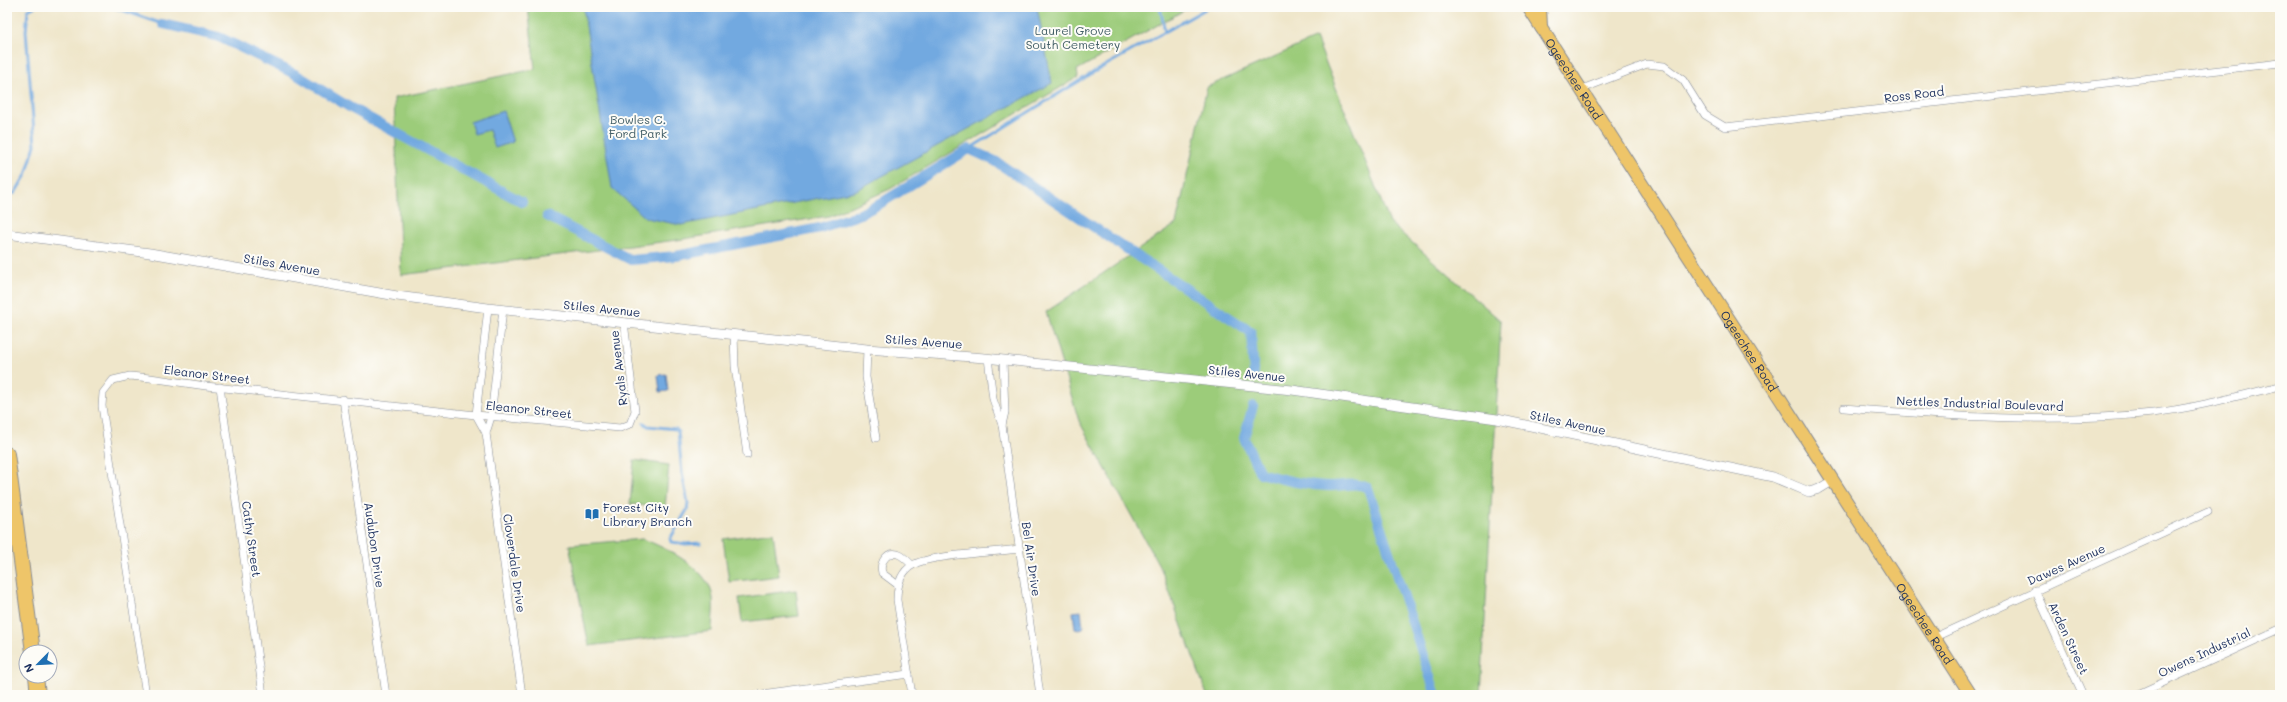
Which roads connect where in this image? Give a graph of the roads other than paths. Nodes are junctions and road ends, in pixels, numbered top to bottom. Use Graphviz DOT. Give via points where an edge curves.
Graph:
graph roads {
  1 [pos="1528,7"];
  2 [pos="1540,7"];
  3 [pos="1541,27"];
  4 [pos="2280,63"];
  5 [pos="1582,89"];
  6 [pos="7,234"];
  7 [pos="488,308"];
  8 [pos="503,309"];
  9 [pos="624,322"];
  10 [pos="734,334"];
  11 [pos="867,349"];
  12 [pos="988,358"];
  13 [pos="1003,360"];
  14 [pos="2280,386"];
  15 [pos="220,387"];
  16 [pos="343,399"];
  17 [pos="1844,408"];
  18 [pos="476,415"];
  19 [pos="491,417"];
  20 [pos="1002,425"];
  21 [pos="620,428"];
  22 [pos="486,433"];
  23 [pos="876,438"];
  24 [pos="7,454"];
  25 [pos="747,455"];
  26 [pos="1832,481"];
  27 [pos="2208,512"];
  28 [pos="1020,549"];
  29 [pos="912,565"];
  30 [pos="898,585"];
  31 [pos="2035,590"];
  32 [pos="2280,629"];
  33 [pos="1933,638"];
  34 [pos="32,644"];
  35 [pos="909,674"];
  36 [pos="37,684"];
  37 [pos="781,693"];
  38 [pos="38,695"];
  39 [pos="146,695"];
  40 [pos="263,695"];
  41 [pos="386,695"];
  42 [pos="522,695"];
  43 [pos="754,695"];
  44 [pos="912,695"];
  45 [pos="1040,695"];
  46 [pos="1971,695"];
  47 [pos="2083,695"];
  48 [pos="2136,695"];
  1 -- 3 [label="main road, Ogeechee Road"];
  2 -- 3 [label="main road"];
  3 -- 5 [label="main road, Ogeechee Road"];
  4 -- 5 [label="street, Ross Road" via="1725,127 1705,115 1682,80 1664,66 1647,64"];
  5 -- 26 [label="main road, Ogeechee Road"];
  6 -- 7 [label="street, Stiles Avenue" via="150,253 397,296"];
  7 -- 8 [label="street, Stiles Avenue"];
  7 -- 18 [label="street"];
  8 -- 9 [label="street, Stiles Avenue"];
  8 -- 19 [label="street, Cloverdale Drive"];
  9 -- 10 [label="street, Stiles Avenue"];
  9 -- 21 [label="street, Ryals Avenue" via="635,411 630,424"];
  10 -- 11 [label="street, Stiles Avenue"];
  10 -- 25 [label="street"];
  11 -- 12 [label="street, Stiles Avenue"];
  11 -- 23 [label="street" via="866,377"];
  12 -- 13 [label="street, Stiles Avenue"];
  12 -- 20 [label="street, Bel Air Drive" via="993,399"];
  13 -- 20 [label="street, Bel Air Drive" via="1005,412"];
  13 -- 26 [label="street, Stiles Avenue" via="1292,390 1497,419 1773,476 1809,492"];
  14 -- 17 [label="street, Nettles Industrial Boulevard" via="2152,413 2068,418"];
  15 -- 16 [label="street, Eleanor Street"];
  15 -- 39 [label="street, Eleanor Street" via="130,376 113,380 103,393 103,414"];
  15 -- 40 [label="street, Cathy Street"];
  16 -- 18 [label="street, Eleanor Street"];
  16 -- 41 [label="street, Audubon Drive"];
  18 -- 19 [label="street, Eleanor Street"];
  18 -- 22 [label="street, Cloverdale Drive"];
  19 -- 21 [label="street, Eleanor Street"];
  19 -- 22 [label="street, Cloverdale Drive"];
  20 -- 28 [label="street, Bel Air Drive"];
  22 -- 42 [label="street, Cloverdale Drive"];
  24 -- 34 [label="highway"];
  26 -- 33 [label="main road, Ogeechee Road"];
  27 -- 31 [label="street, Dawes Avenue"];
  28 -- 29 [label="street" via="939,558"];
  28 -- 45 [label="street, Bel Air Drive"];
  29 -- 30 [label="street" via="906,570"];
  29 -- 30 [label="street" via="897,554 884,559 882,573"];
  30 -- 35 [label="street" via="897,600"];
  31 -- 33 [label="street, Dawes Avenue"];
  31 -- 47 [label="street, Arden Street"];
  32 -- 48 [label="street, Owens Industrial"];
  33 -- 46 [label="main road, Ogeechee Road"];
  35 -- 37 [label="street"];
  35 -- 44 [label="street"];
  36 -- 38 [label="highway"];
  37 -- 43 [label="street"];
}
